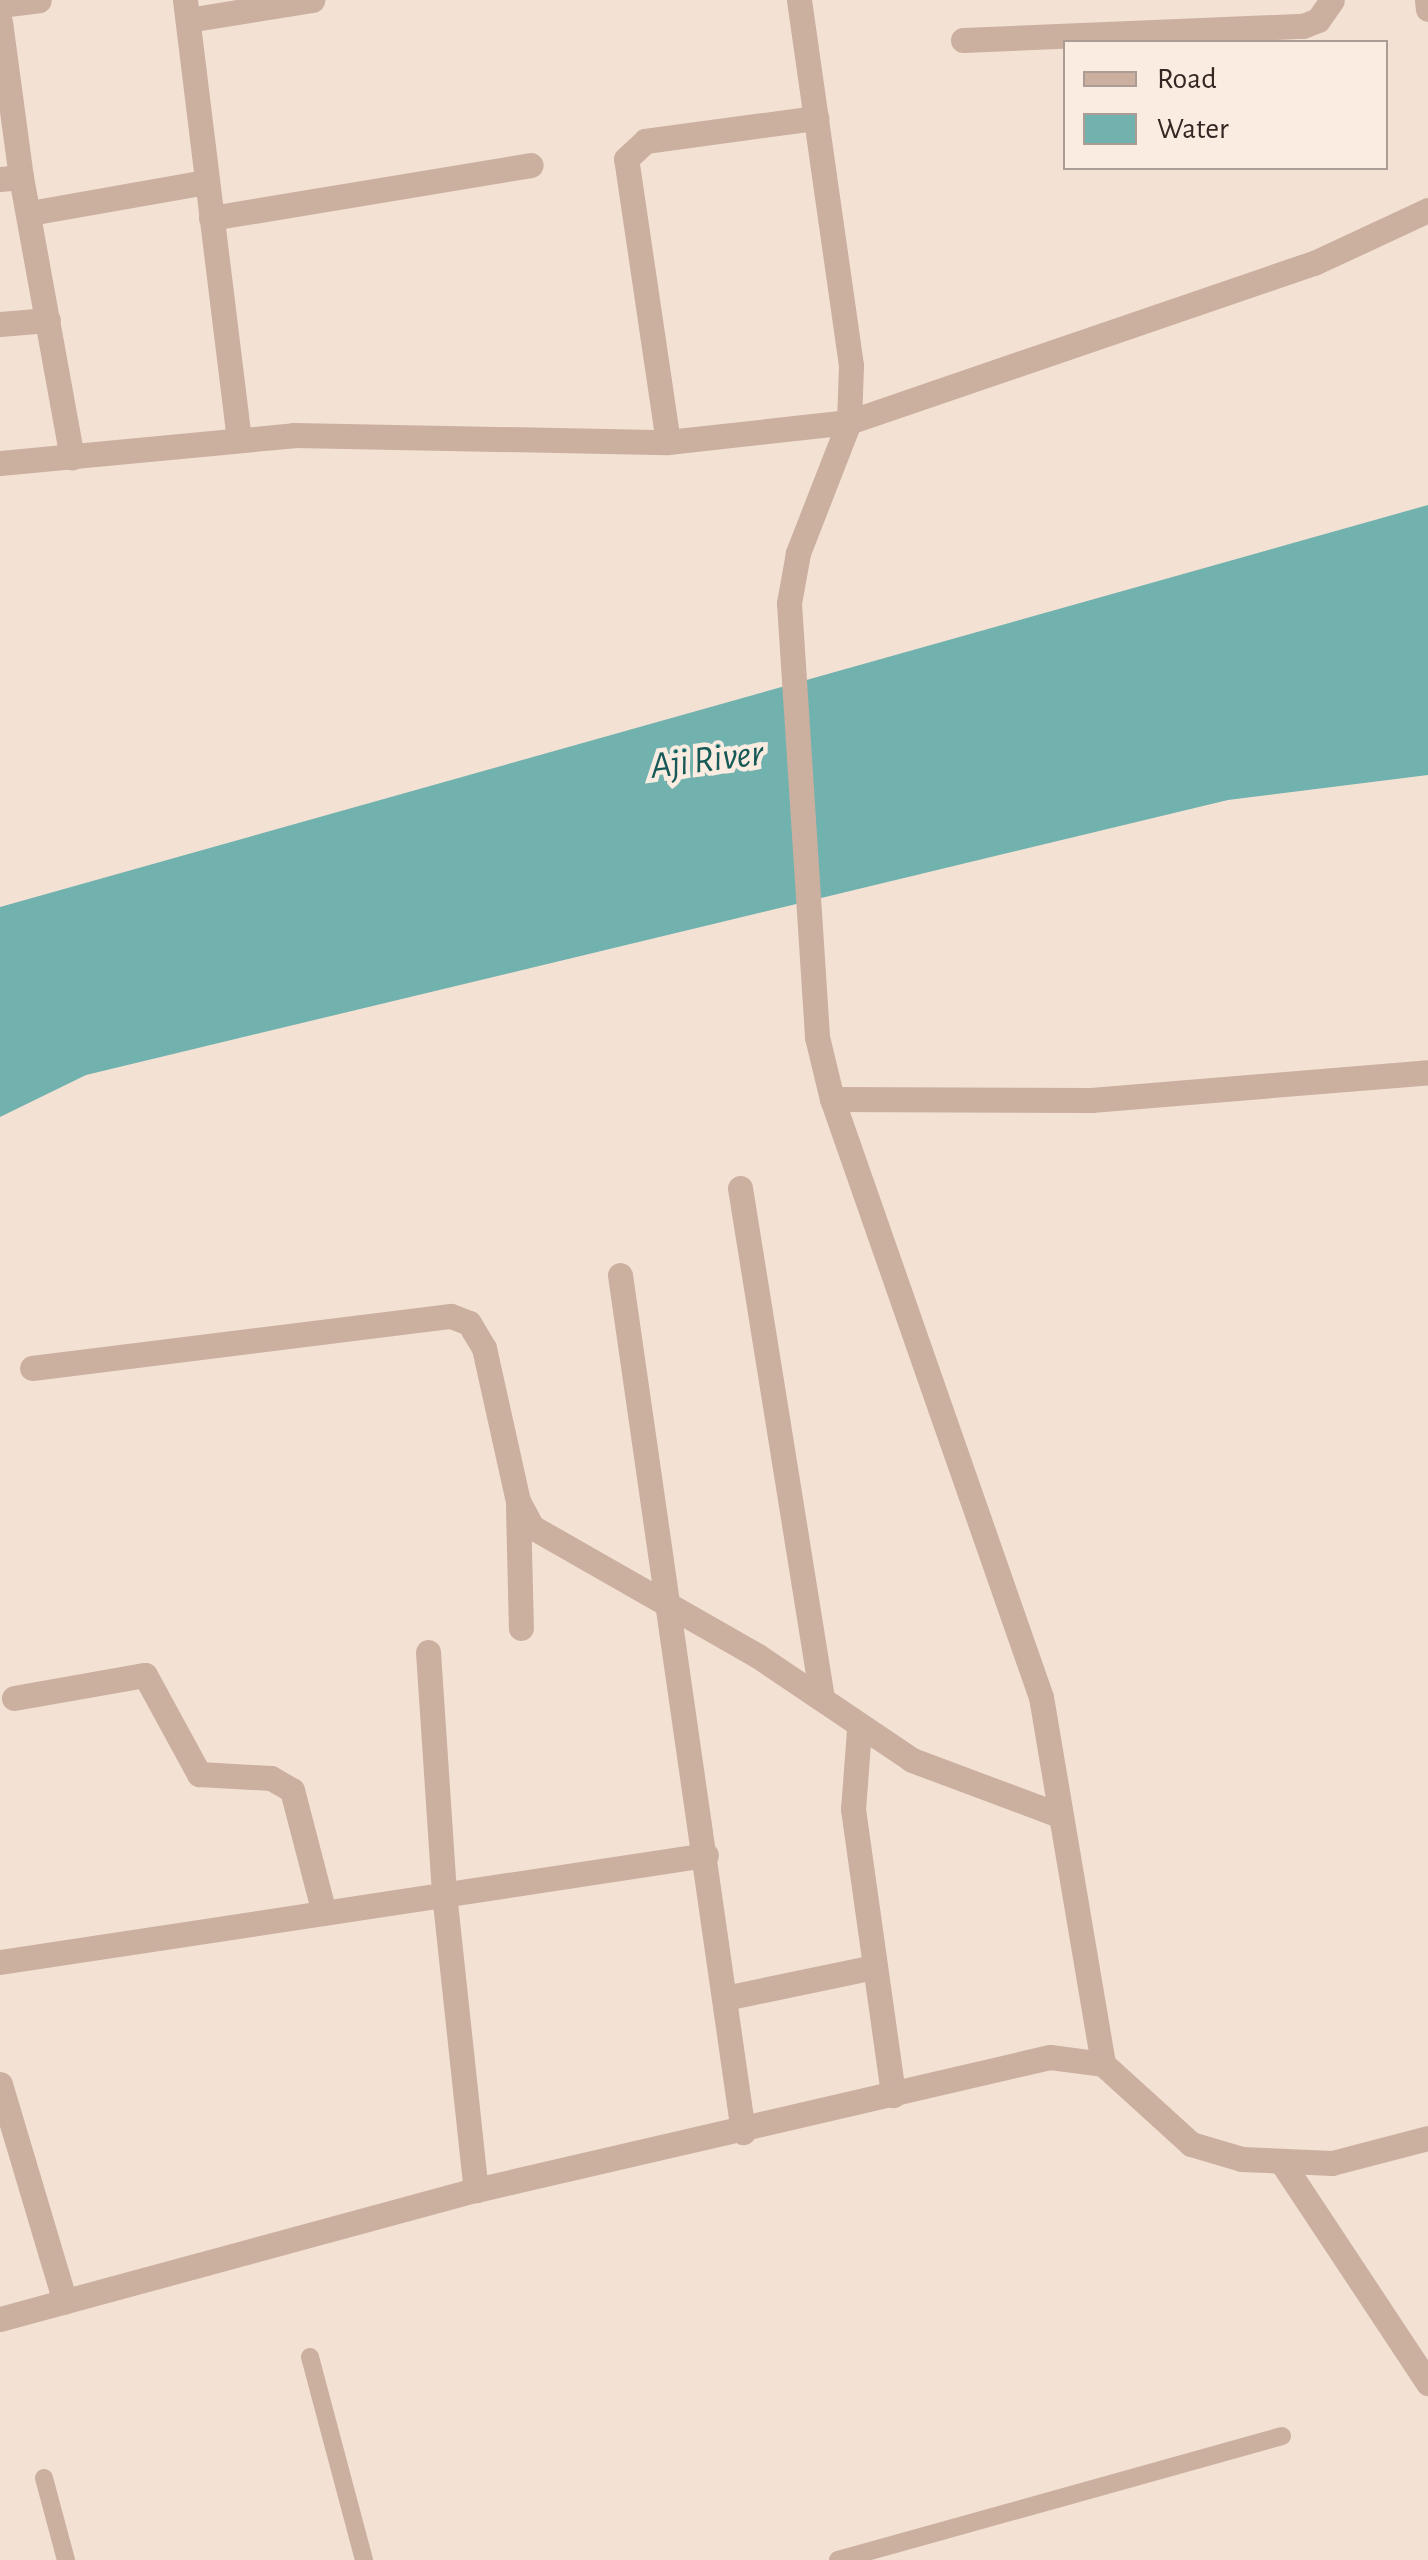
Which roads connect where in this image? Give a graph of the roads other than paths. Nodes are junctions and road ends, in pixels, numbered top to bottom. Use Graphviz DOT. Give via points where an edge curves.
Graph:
graph roads {
  1 [pos="39,0"];
  2 [pos="312,0"];
  3 [pos="799,0"];
  4 [pos="1332,0"];
  5 [pos="1426,0"];
  6 [pos="0,5"];
  7 [pos="1428,9"];
  8 [pos="186,10"];
  9 [pos="0,22"];
  10 [pos="963,40"];
  11 [pos="816,118"];
  12 [pos="531,165"];
  13 [pos="11,178"];
  14 [pos="206,182"];
  15 [pos="1428,210"];
  16 [pos="30,213"];
  17 [pos="211,218"];
  18 [pos="48,320"];
  19 [pos="0,324"];
  20 [pos="849,422"];
  21 [pos="239,438"];
  22 [pos="668,442"];
  23 [pos="72,457"];
  24 [pos="0,463"];
  25 [pos="1428,1072"];
  26 [pos="832,1099"];
  27 [pos="740,1188"];
  28 [pos="620,1275"];
  29 [pos="32,1368"];
  30 [pos="518,1501"];
  31 [pos="672,1610"];
  32 [pos="521,1628"];
  33 [pos="428,1652"];
  34 [pos="14,1698"];
  35 [pos="822,1698"];
  36 [pos="859,1730"];
  37 [pos="1059,1815"];
  38 [pos="706,1855"];
  39 [pos="444,1893"];
  40 [pos="324,1913"];
  41 [pos="0,1962"];
  42 [pos="874,1968"];
  43 [pos="725,1998"];
  44 [pos="1104,2064"];
  45 [pos="0,2084"];
  46 [pos="893,2095"];
  47 [pos="743,2132"];
  48 [pos="1428,2138"];
  49 [pos="1283,2164"];
  50 [pos="476,2190"];
  51 [pos="65,2302"];
  52 [pos="0,2319"];
  53 [pos="310,2357"];
  54 [pos="1428,2383"];
  55 [pos="1282,2436"];
  56 [pos="44,2478"];
  57 [pos="66,2560"];
  58 [pos="364,2560"];
  59 [pos="838,2560"];
  1 -- 6 [label="street"];
  2 -- 8 [label="street"];
  3 -- 11 [label="street"];
  4 -- 10 [label="street" via="1318,20 1302,26"];
  5 -- 7 [label="street"];
  8 -- 14 [label="street"];
  9 -- 13 [label="street"];
  11 -- 20 [label="street" via="852,366"];
  11 -- 22 [label="street" via="645,140 626,159"];
  12 -- 17 [label="street"];
  13 -- 16 [label="street"];
  14 -- 16 [label="street"];
  14 -- 17 [label="street"];
  15 -- 20 [label="street" via="1314,262"];
  16 -- 18 [label="street"];
  17 -- 21 [label="street"];
  18 -- 19 [label="street"];
  18 -- 23 [label="street"];
  20 -- 22 [label="street"];
  20 -- 26 [label="street" via="798,552 789,603 810,981"];
  21 -- 22 [label="street"];
  21 -- 23 [label="street"];
  23 -- 24 [label="street"];
  25 -- 26 [label="street" via="1091,1100"];
  26 -- 37 [label="street" via="1041,1697"];
  27 -- 35 [label="street"];
  28 -- 31 [label="street"];
  29 -- 30 [label="street" via="450,1316 469,1323 484,1348"];
  30 -- 31 [label="street" via="532,1528 552,1544"];
  30 -- 32 [label="street"];
  31 -- 35 [label="street"];
  31 -- 38 [label="street"];
  33 -- 39 [label="street"];
  34 -- 40 [label="street" via="146,1676 199,1774 271,1778 292,1790"];
  35 -- 36 [label="street"];
  36 -- 37 [label="street" via="980,1791"];
  36 -- 42 [label="street" via="853,1809"];
  37 -- 44 [label="street"];
  38 -- 39 [label="street"];
  38 -- 43 [label="street"];
  39 -- 40 [label="street"];
  39 -- 50 [label="street"];
  40 -- 41 [label="street"];
  42 -- 43 [label="street"];
  42 -- 46 [label="street"];
  43 -- 47 [label="street"];
  44 -- 46 [label="street" via="1050,2058"];
  44 -- 49 [label="street" via="1192,2144"];
  45 -- 51 [label="street"];
  46 -- 47 [label="street"];
  47 -- 50 [label="street"];
  48 -- 49 [label="street" via="1332,2164"];
  49 -- 54 [label="street"];
  50 -- 51 [label="street"];
  51 -- 52 [label="street"];
  53 -- 58 [label="lane"];
  55 -- 59 [label="lane"];
  56 -- 57 [label="lane"];
}
